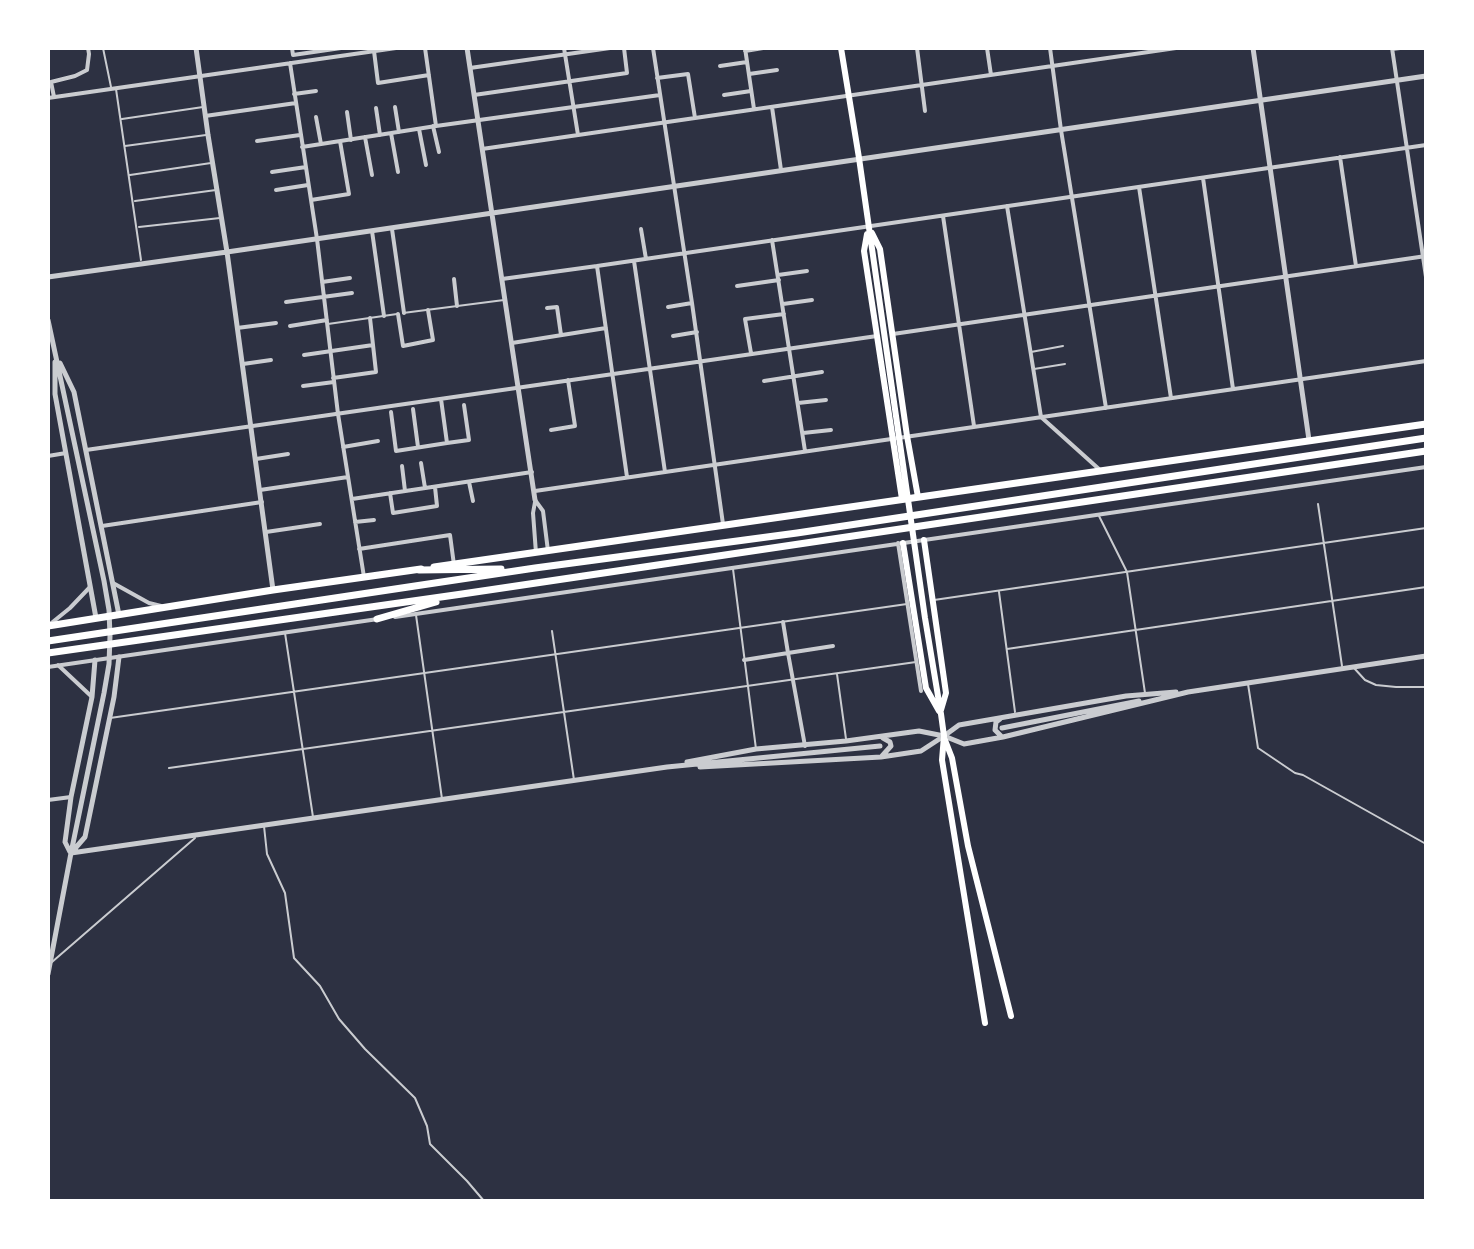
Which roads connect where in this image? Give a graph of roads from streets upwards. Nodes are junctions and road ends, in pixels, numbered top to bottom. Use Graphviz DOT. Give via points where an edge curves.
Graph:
graph roads {
  1 [pos="88,48"];
  2 [pos="196,48"];
  3 [pos="292,48"];
  4 [pos="341,48"];
  5 [pos="396,48"];
  6 [pos="425,48"];
  7 [pos="467,48"];
  8 [pos="610,48"];
  9 [pos="624,48"];
  10 [pos="653,48"];
  11 [pos="763,48"];
  12 [pos="841,48"];
  13 [pos="917,48"];
  14 [pos="987,48"];
  15 [pos="1050,48"];
  16 [pos="1120,48"];
  17 [pos="1176,48"];
  18 [pos="1253,48"];
  19 [pos="1400,48"];
  20 [pos="317,49"];
  21 [pos="745,49"];
  22 [pos="1392,49"];
  23 [pos="364,50"];
  24 [pos="374,51"];
  25 [pos="565,51"];
  26 [pos="1122,56"];
  27 [pos="318,59"];
  28 [pos="747,62"];
  29 [pos="290,63"];
  30 [pos="720,66"];
  31 [pos="1053,66"];
  32 [pos="470,68"];
  33 [pos="777,70"];
  34 [pos="749,74"];
  35 [pos="429,75"];
  36 [pos="991,75"];
  37 [pos="200,76"];
  38 [pos="1426,76"];
  39 [pos="657,78"];
  40 [pos="1396,80"];
  41 [pos="570,81"];
  42 [pos="922,85"];
  43 [pos="316,91"];
  44 [pos="751,91"];
  45 [pos="294,94"];
  46 [pos="474,95"];
  47 [pos="661,95"];
  48 [pos="724,95"];
  49 [pos="848,96"];
  50 [pos="51,98"];
  51 [pos="1260,99"];
  52 [pos="296,103"];
  53 [pos="395,107"];
  54 [pos="574,107"];
  55 [pos="772,107"];
  56 [pos="376,108"];
  57 [pos="754,109"];
  58 [pos="925,111"];
  59 [pos="347,112"];
  60 [pos="205,116"];
  61 [pos="316,117"];
  62 [pos="695,118"];
  63 [pos="478,120"];
  64 [pos="665,122"];
  65 [pos="435,126"];
  66 [pos="419,129"];
  67 [pos="1061,130"];
  68 [pos="399,132"];
  69 [pos="391,133"];
  70 [pos="300,135"];
  71 [pos="380,135"];
  72 [pos="578,135"];
  73 [pos="365,137"];
  74 [pos="351,140"];
  75 [pos="257,141"];
  76 [pos="340,141"];
  77 [pos="321,144"];
  78 [pos="1426,145"];
  79 [pos="302,147"];
  80 [pos="1407,148"];
  81 [pos="482,149"];
  82 [pos="439,152"];
  83 [pos="1340,157"];
  84 [pos="859,158"];
  85 [pos="426,165"];
  86 [pos="306,167"];
  87 [pos="1270,168"];
  88 [pos="781,170"];
  89 [pos="272,172"];
  90 [pos="398,172"];
  91 [pos="372,175"];
  92 [pos="1203,177"];
  93 [pos="308,185"];
  94 [pos="674,186"];
  95 [pos="1139,187"];
  96 [pos="276,190"];
  97 [pos="1071,197"];
  98 [pos="311,200"];
  99 [pos="1007,206"];
  100 [pos="492,213"];
  101 [pos="943,216"];
  102 [pos="1426,218"];
  103 [pos="1417,219"];
  104 [pos="869,226"];
  105 [pos="392,228"];
  106 [pos="641,229"];
  107 [pos="372,231"];
  108 [pos="317,239"];
  109 [pos="772,240"];
  110 [pos="227,252"];
  111 [pos="685,253"];
  112 [pos="1424,256"];
  113 [pos="646,259"];
  114 [pos="634,261"];
  115 [pos="597,266"];
  116 [pos="1356,266"];
  117 [pos="807,271"];
  118 [pos="1286,276"];
  119 [pos="48,277"];
  120 [pos="778,277"];
  121 [pos="1426,277"];
  122 [pos="350,278"];
  123 [pos="454,279"];
  124 [pos="502,279"];
  125 [pos="322,282"];
  126 [pos="737,286"];
  127 [pos="1219,286"];
  128 [pos="352,293"];
  129 [pos="1154,295"];
  130 [pos="324,297"];
  131 [pos="812,300"];
  132 [pos="286,302"];
  133 [pos="692,303"];
  134 [pos="783,304"];
  135 [pos="1089,305"];
  136 [pos="457,306"];
  137 [pos="668,307"];
  138 [pos="547,308"];
  139 [pos="428,310"];
  140 [pos="404,313"];
  141 [pos="398,314"];
  142 [pos="784,314"];
  143 [pos="1024,314"];
  144 [pos="384,316"];
  145 [pos="370,318"];
  146 [pos="48,320"];
  147 [pos="327,322"];
  148 [pos="276,323"];
  149 [pos="959,324"];
  150 [pos="290,326"];
  151 [pos="237,328"];
  152 [pos="606,328"];
  153 [pos="697,332"];
  154 [pos="893,334"];
  155 [pos="561,335"];
  156 [pos="673,336"];
  157 [pos="877,336"];
  158 [pos="512,343"];
  159 [pos="373,345"];
  160 [pos="790,348"];
  161 [pos="330,351"];
  162 [pos="55,353"];
  163 [pos="751,354"];
  164 [pos="304,355"];
  165 [pos="271,360"];
  166 [pos="701,361"];
  167 [pos="1426,361"];
  168 [pos="243,364"];
  169 [pos="650,368"];
  170 [pos="822,372"];
  171 [pos="612,374"];
  172 [pos="794,376"];
  173 [pos="334,380"];
  174 [pos="568,380"];
  175 [pos="1302,380"];
  176 [pos="764,381"];
  177 [pos="303,386"];
  178 [pos="519,387"];
  179 [pos="1233,389"];
  180 [pos="1171,398"];
  181 [pos="441,399"];
  182 [pos="826,400"];
  183 [pos="798,403"];
  184 [pos="464,405"];
  185 [pos="1106,408"];
  186 [pos="413,409"];
  187 [pos="391,412"];
  188 [pos="338,414"];
  189 [pos="1041,417"];
  190 [pos="1426,424"];
  191 [pos="252,426"];
  192 [pos="974,426"];
  193 [pos="551,430"];
  194 [pos="831,430"];
  195 [pos="803,433"];
  196 [pos="907,436"];
  197 [pos="892,438"];
  198 [pos="1426,438"];
  199 [pos="1309,440"];
  200 [pos="378,441"];
  201 [pos="447,443"];
  202 [pos="343,447"];
  203 [pos="418,447"];
  204 [pos="86,450"];
  205 [pos="805,451"];
  206 [pos="1426,451"];
  207 [pos="66,453"];
  208 [pos="288,454"];
  209 [pos="48,456"];
  210 [pos="256,459"];
  211 [pos="421,463"];
  212 [pos="715,465"];
  213 [pos="402,466"];
  214 [pos="1426,467"];
  215 [pos="1100,470"];
  216 [pos="532,472"];
  217 [pos="665,472"];
  218 [pos="348,477"];
  219 [pos="627,477"];
  220 [pos="469,482"];
  221 [pos="435,487"];
  222 [pos="425,488"];
  223 [pos="260,490"];
  224 [pos="405,491"];
  225 [pos="535,491"];
  226 [pos="390,493"];
  227 [pos="918,497"];
  228 [pos="351,499"];
  229 [pos="902,499"];
  230 [pos="535,500"];
  231 [pos="473,501"];
  232 [pos="262,502"];
  233 [pos="374,520"];
  234 [pos="355,522"];
  235 [pos="320,524"];
  236 [pos="723,525"];
  237 [pos="101,526"];
  238 [pos="266,532"];
  239 [pos="924,540"];
  240 [pos="901,543"];
  241 [pos="359,549"];
  242 [pos="548,551"];
  243 [pos="536,553"];
  244 [pos="454,565"];
  245 [pos="535,568"];
  246 [pos="419,570"];
  247 [pos="364,577"];
  248 [pos="113,583"];
  249 [pos="91,586"];
  250 [pos="273,590"];
  251 [pos="462,594"];
  252 [pos="164,607"];
  253 [pos="119,615"];
  254 [pos="96,618"];
  255 [pos="377,619"];
  256 [pos="783,622"];
  257 [pos="48,626"];
  258 [pos="48,641"];
  259 [pos="833,646"];
  260 [pos="48,653"];
  261 [pos="788,653"];
  262 [pos="1426,656"];
  263 [pos="119,657"];
  264 [pos="95,660"];
  265 [pos="744,660"];
  266 [pos="58,665"];
  267 [pos="48,667"];
  268 [pos="921,691"];
  269 [pos="1188,692"];
  270 [pos="92,697"];
  271 [pos="941,714"];
  272 [pos="1001,718"];
  273 [pos="1002,728"];
  274 [pos="944,736"];
  275 [pos="880,737"];
  276 [pos="1003,737"];
  277 [pos="805,746"];
  278 [pos="880,746"];
  279 [pos="881,757"];
  280 [pos="667,767"];
  281 [pos="71,797"];
  282 [pos="48,800"];
  283 [pos="71,853"];
  284 [pos="50,952"];
  285 [pos="50,964"];
  286 [pos="48,974"];
  287 [pos="1011,1016"];
  288 [pos="985,1023"];
  1 -- 50 [label="street" via="87,70 51,82"];
  2 -- 37 [label="street"];
  3 -- 20 [label="street" via="293,55"];
  4 -- 20 [label="street"];
  5 -- 24 [label="street"];
  6 -- 35 [label="street"];
  7 -- 32 [label="street"];
  8 -- 25 [label="street"];
  9 -- 41 [label="street" via="627,73"];
  10 -- 39 [label="street"];
  11 -- 21 [label="street"];
  12 -- 49 [label="main road"];
  13 -- 42 [label="street"];
  14 -- 36 [label="street"];
  15 -- 31 [label="street"];
  16 -- 26 [label="street"];
  17 -- 26 [label="street"];
  18 -- 51 [label="street"];
  19 -- 22 [label="street"];
  20 -- 27 [label="street"];
  21 -- 28 [label="street"];
  22 -- 40 [label="street"];
  23 -- 24 [label="street"];
  23 -- 27 [label="street"];
  24 -- 35 [label="street" via="378,83"];
  25 -- 32 [label="street"];
  25 -- 41 [label="street"];
  26 -- 31 [label="street"];
  27 -- 29 [label="street"];
  28 -- 30 [label="street"];
  28 -- 34 [label="street"];
  29 -- 37 [label="street"];
  29 -- 45 [label="street"];
  31 -- 36 [label="street"];
  31 -- 67 [label="street"];
  32 -- 46 [label="street"];
  33 -- 34 [label="street"];
  34 -- 44 [label="street"];
  35 -- 65 [label="street"];
  36 -- 42 [label="street"];
  37 -- 50 [label="street"];
  37 -- 60 [label="street"];
  38 -- 40 [label="street"];
  39 -- 47 [label="street"];
  39 -- 62 [label="street" via="688,74"];
  40 -- 51 [label="street"];
  40 -- 80 [label="street"];
  41 -- 46 [label="street"];
  41 -- 54 [label="street"];
  42 -- 49 [label="street"];
  42 -- 58 [label="street"];
  43 -- 45 [label="street"];
  44 -- 48 [label="street"];
  44 -- 57 [label="street"];
  45 -- 52 [label="street"];
  46 -- 63 [label="street"];
  47 -- 54 [label="street"];
  47 -- 64 [label="street"];
  49 -- 55 [label="street"];
  49 -- 84 [label="main road"];
  51 -- 67 [label="street"];
  51 -- 87 [label="street"];
  52 -- 60 [label="street"];
  52 -- 70 [label="street"];
  53 -- 68 [label="street"];
  54 -- 63 [label="street"];
  54 -- 72 [label="street"];
  55 -- 57 [label="street"];
  55 -- 88 [label="street"];
  56 -- 71 [label="street"];
  57 -- 62 [label="street"];
  59 -- 74 [label="street"];
  60 -- 110 [label="street"];
  61 -- 77 [label="street"];
  62 -- 64 [label="street"];
  63 -- 65 [label="street"];
  63 -- 81 [label="street"];
  64 -- 72 [label="street"];
  64 -- 94 [label="street"];
  65 -- 66 [label="street"];
  65 -- 82 [label="street"];
  66 -- 68 [label="street"];
  66 -- 85 [label="street"];
  67 -- 84 [label="street"];
  67 -- 97 [label="street"];
  68 -- 69 [label="street"];
  69 -- 71 [label="street"];
  69 -- 90 [label="street"];
  70 -- 75 [label="street"];
  70 -- 79 [label="street"];
  71 -- 73 [label="street"];
  72 -- 81 [label="street"];
  73 -- 74 [label="street"];
  73 -- 91 [label="street"];
  74 -- 76 [label="street"];
  76 -- 77 [label="street"];
  76 -- 98 [label="street" via="349,194"];
  77 -- 79 [label="street"];
  78 -- 80 [label="street"];
  79 -- 86 [label="street"];
  80 -- 83 [label="street"];
  80 -- 103 [label="street"];
  81 -- 100 [label="street"];
  83 -- 87 [label="street"];
  83 -- 116 [label="street"];
  84 -- 88 [label="street"];
  84 -- 104 [label="main road"];
  86 -- 89 [label="street"];
  86 -- 93 [label="street"];
  87 -- 92 [label="street"];
  87 -- 118 [label="street"];
  88 -- 94 [label="street"];
  92 -- 95 [label="street"];
  92 -- 127 [label="street"];
  93 -- 96 [label="street"];
  93 -- 98 [label="street"];
  94 -- 100 [label="street"];
  94 -- 111 [label="street"];
  95 -- 97 [label="street"];
  95 -- 129 [label="street"];
  97 -- 99 [label="street"];
  97 -- 135 [label="street"];
  98 -- 108 [label="street"];
  99 -- 101 [label="street"];
  99 -- 143 [label="street"];
  100 -- 105 [label="street"];
  100 -- 124 [label="street"];
  101 -- 104 [label="street"];
  101 -- 149 [label="street"];
  102 -- 103 [label="street"];
  103 -- 112 [label="street"];
  104 -- 109 [label="street"];
  104 -- 154 [label="main road" via="880,249"];
  104 -- 157 [label="main road" via="864,251"];
  104 -- 271 [label="main road"];
  105 -- 107 [label="street"];
  105 -- 140 [label="street"];
  106 -- 113 [label="street"];
  107 -- 108 [label="street"];
  107 -- 144 [label="street"];
  108 -- 110 [label="street"];
  108 -- 125 [label="street"];
  109 -- 111 [label="street"];
  109 -- 120 [label="street"];
  110 -- 119 [label="street"];
  110 -- 151 [label="street"];
  111 -- 113 [label="street"];
  111 -- 133 [label="street"];
  112 -- 116 [label="street"];
  112 -- 121 [label="street"];
  113 -- 114 [label="street"];
  114 -- 115 [label="street"];
  114 -- 169 [label="street"];
  115 -- 124 [label="street"];
  115 -- 152 [label="street"];
  116 -- 118 [label="street"];
  117 -- 120 [label="street"];
  118 -- 127 [label="street"];
  118 -- 175 [label="street"];
  120 -- 126 [label="street"];
  120 -- 134 [label="street"];
  122 -- 125 [label="street"];
  123 -- 136 [label="street"];
  124 -- 158 [label="street"];
  125 -- 130 [label="street"];
  127 -- 129 [label="street"];
  127 -- 179 [label="street"];
  128 -- 130 [label="street"];
  129 -- 135 [label="street"];
  129 -- 180 [label="street"];
  130 -- 132 [label="street"];
  130 -- 147 [label="street"];
  131 -- 134 [label="street"];
  133 -- 137 [label="street"];
  133 -- 153 [label="street"];
  134 -- 142 [label="street"];
  135 -- 143 [label="street"];
  135 -- 185 [label="street"];
  138 -- 155 [label="street" via="557,307"];
  139 -- 141 [label="street" via="433,340 403,346"];
  142 -- 160 [label="street"];
  142 -- 163 [label="street" via="745,319"];
  143 -- 149 [label="street"];
  143 -- 189 [label="street"];
  145 -- 159 [label="street"];
  146 -- 162 [label="street"];
  147 -- 150 [label="street"];
  147 -- 161 [label="street"];
  148 -- 151 [label="street"];
  149 -- 154 [label="street"];
  149 -- 192 [label="street"];
  151 -- 168 [label="street"];
  152 -- 155 [label="street"];
  152 -- 171 [label="street"];
  153 -- 156 [label="street"];
  153 -- 166 [label="street"];
  154 -- 196 [label="main road"];
  155 -- 158 [label="street"];
  157 -- 160 [label="street"];
  157 -- 197 [label="main road"];
  158 -- 178 [label="street"];
  159 -- 161 [label="street"];
  159 -- 173 [label="street" via="376,372"];
  160 -- 163 [label="street"];
  160 -- 172 [label="street"];
  161 -- 164 [label="street"];
  161 -- 173 [label="street"];
  162 -- 204 [label="street" via="74,392"];
  162 -- 207 [label="street" via="55,394"];
  162 -- 283 [label="street" via="104,581 110,636 104,693"];
  163 -- 166 [label="street"];
  165 -- 168 [label="street"];
  166 -- 169 [label="street"];
  166 -- 212 [label="street"];
  167 -- 175 [label="street"];
  168 -- 191 [label="street"];
  169 -- 171 [label="street"];
  169 -- 217 [label="street"];
  170 -- 172 [label="street"];
  171 -- 174 [label="street"];
  171 -- 219 [label="street"];
  172 -- 176 [label="street"];
  172 -- 183 [label="street"];
  173 -- 177 [label="street"];
  173 -- 188 [label="street"];
  174 -- 178 [label="street"];
  174 -- 193 [label="street" via="575,426"];
  175 -- 179 [label="street"];
  175 -- 199 [label="street"];
  178 -- 181 [label="street"];
  178 -- 216 [label="street"];
  179 -- 180 [label="street"];
  180 -- 185 [label="street"];
  181 -- 188 [label="street"];
  181 -- 201 [label="street"];
  182 -- 183 [label="street"];
  183 -- 195 [label="street"];
  184 -- 201 [label="street" via="469,440"];
  185 -- 189 [label="street"];
  186 -- 203 [label="street"];
  187 -- 203 [label="street" via="396,451"];
  188 -- 191 [label="street"];
  188 -- 202 [label="street"];
  189 -- 192 [label="street"];
  189 -- 215 [label="street"];
  190 -- 199 [label="main road"];
  191 -- 204 [label="street"];
  191 -- 210 [label="street"];
  192 -- 196 [label="street"];
  194 -- 195 [label="street"];
  195 -- 205 [label="street"];
  196 -- 197 [label="street"];
  196 -- 227 [label="main road"];
  197 -- 205 [label="street"];
  197 -- 229 [label="main road"];
  198 -- 245 [label="main road"];
  199 -- 215 [label="main road"];
  200 -- 202 [label="street"];
  201 -- 203 [label="street"];
  202 -- 218 [label="street"];
  204 -- 237 [label="street"];
  205 -- 212 [label="street"];
  206 -- 251 [label="main road"];
  207 -- 209 [label="street"];
  207 -- 249 [label="street"];
  208 -- 210 [label="street"];
  210 -- 223 [label="street"];
  211 -- 222 [label="street"];
  212 -- 217 [label="street"];
  212 -- 236 [label="street"];
  213 -- 224 [label="street"];
  214 -- 239 [label="street"];
  215 -- 227 [label="main road"];
  216 -- 220 [label="street"];
  216 -- 225 [label="street"];
  217 -- 219 [label="street"];
  218 -- 223 [label="street"];
  218 -- 228 [label="street"];
  219 -- 225 [label="street"];
  220 -- 221 [label="street"];
  220 -- 231 [label="street"];
  221 -- 222 [label="street"];
  221 -- 226 [label="street" via="437,506 393,513"];
  222 -- 224 [label="street"];
  223 -- 232 [label="street"];
  224 -- 226 [label="street"];
  225 -- 230 [label="street"];
  226 -- 228 [label="street"];
  227 -- 229 [label="main road"];
  228 -- 234 [label="street"];
  229 -- 236 [label="main road"];
  230 -- 242 [label="street" via="543,511"];
  230 -- 243 [label="street"];
  232 -- 237 [label="street"];
  232 -- 238 [label="street"];
  233 -- 234 [label="street"];
  234 -- 241 [label="street"];
  235 -- 238 [label="street"];
  236 -- 242 [label="main road"];
  237 -- 248 [label="street"];
  238 -- 250 [label="street"];
  239 -- 240 [label="street"];
  239 -- 271 [label="main road" via="946,693"];
  240 -- 255 [label="street"];
  240 -- 268 [label="street"];
  240 -- 271 [label="main road" via="926,688"];
  241 -- 244 [label="street" via="450,535"];
  241 -- 247 [label="street"];
  242 -- 243 [label="main road"];
  243 -- 244 [label="main road"];
  244 -- 246 [label="main road"];
  245 -- 246 [label="main road"];
  245 -- 258 [label="main road"];
  246 -- 247 [label="main road"];
  247 -- 250 [label="main road"];
  248 -- 252 [label="street"];
  248 -- 253 [label="street"];
  249 -- 254 [label="street"];
  249 -- 257 [label="street"];
  250 -- 252 [label="main road"];
  251 -- 255 [label="main road"];
  251 -- 260 [label="main road"];
  252 -- 253 [label="main road"];
  253 -- 254 [label="main road"];
  254 -- 257 [label="main road"];
  255 -- 263 [label="street"];
  256 -- 261 [label="street"];
  259 -- 261 [label="street"];
  261 -- 265 [label="street"];
  261 -- 277 [label="street"];
  262 -- 269 [label="street"];
  263 -- 264 [label="street"];
  263 -- 283 [label="street" via="85,837"];
  264 -- 266 [label="street"];
  264 -- 270 [label="street"];
  266 -- 267 [label="street"];
  266 -- 270 [label="street"];
  269 -- 272 [label="street"];
  269 -- 273 [label="street"];
  269 -- 276 [label="street"];
  270 -- 281 [label="street"];
  271 -- 274 [label="main road"];
  272 -- 274 [label="street" via="959,725"];
  272 -- 276 [label="street" via="995,730"];
  274 -- 275 [label="street" via="919,731"];
  274 -- 276 [label="street" via="964,744"];
  274 -- 279 [label="street" via="921,751"];
  274 -- 287 [label="main road"];
  274 -- 288 [label="main road" via="942,760"];
  275 -- 277 [label="street"];
  275 -- 279 [label="street" via="891,746"];
  277 -- 280 [label="street" via="756,749"];
  278 -- 280 [label="street"];
  279 -- 280 [label="street"];
  280 -- 283 [label="street"];
  281 -- 282 [label="street"];
  281 -- 283 [label="street" via="65,842"];
  283 -- 284 [label="street"];
  284 -- 285 [label="street"];
  285 -- 286 [label="street"];
}
